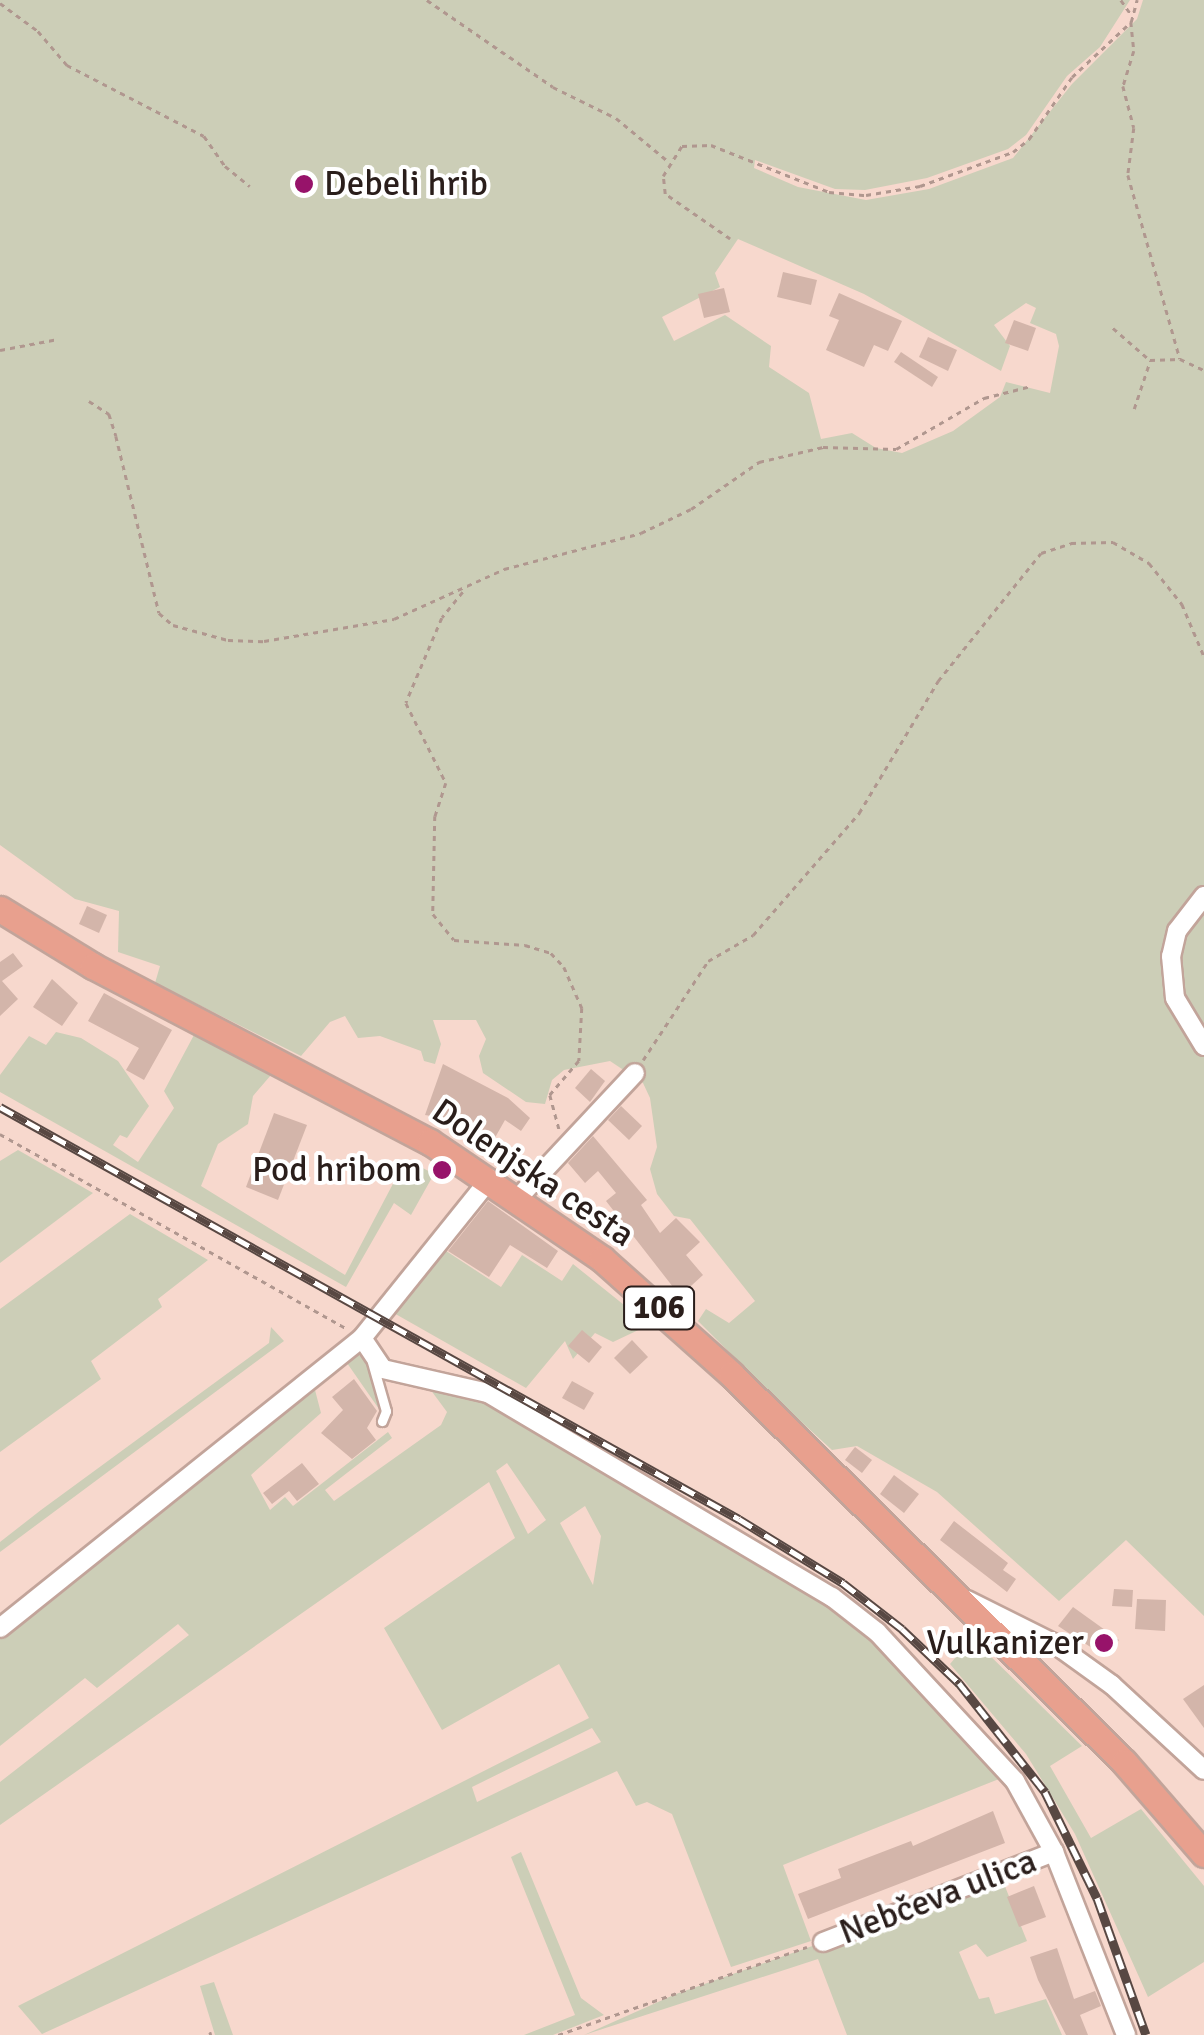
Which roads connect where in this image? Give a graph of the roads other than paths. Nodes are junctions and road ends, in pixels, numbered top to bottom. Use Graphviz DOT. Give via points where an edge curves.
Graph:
graph roads {
  1 [pos="1204,896"];
  2 [pos="0,909"];
  3 [pos="1204,1046"];
  4 [pos="635,1073"];
  5 [pos="490,1179"];
  6 [pos="518,1198"];
  7 [pos="366,1346"];
  8 [pos="382,1421"];
  9 [pos="954,1595"];
  10 [pos="0,1628"];
  11 [pos="1204,1770"];
  12 [pos="1054,1852"];
  13 [pos="1204,1854"];
  14 [pos="822,1942"];
  15 [pos="1126,2035"];
  1 -- 3 [label="street" via="1176,931 1170,956 1175,998"];
  2 -- 5 [label="main road, Dolenjska cesta / 106" via="93,966"];
  4 -- 6 [label="street"];
  5 -- 6 [label="main road, Dolenjska cesta / 106"];
  5 -- 7 [label="street"];
  6 -- 9 [label="main road, Dolenjska cesta / 106" via="669,1317"];
  7 -- 8 [label="lane" via="386,1410"];
  7 -- 10 [label="street"];
  7 -- 12 [label="street, Nebčeva ulica" via="403,1377 488,1393 818,1588 877,1632 949,1703 1015,1781"];
  9 -- 11 [label="street, Dolenjska cesta" via="1055,1644 1112,1685"];
  9 -- 13 [label="main road, Dolenjska cesta / 106" via="1124,1762"];
  12 -- 14 [label="street, Nebčeva ulica"];
  12 -- 15 [label="street, Nebčeva ulica"];
}
